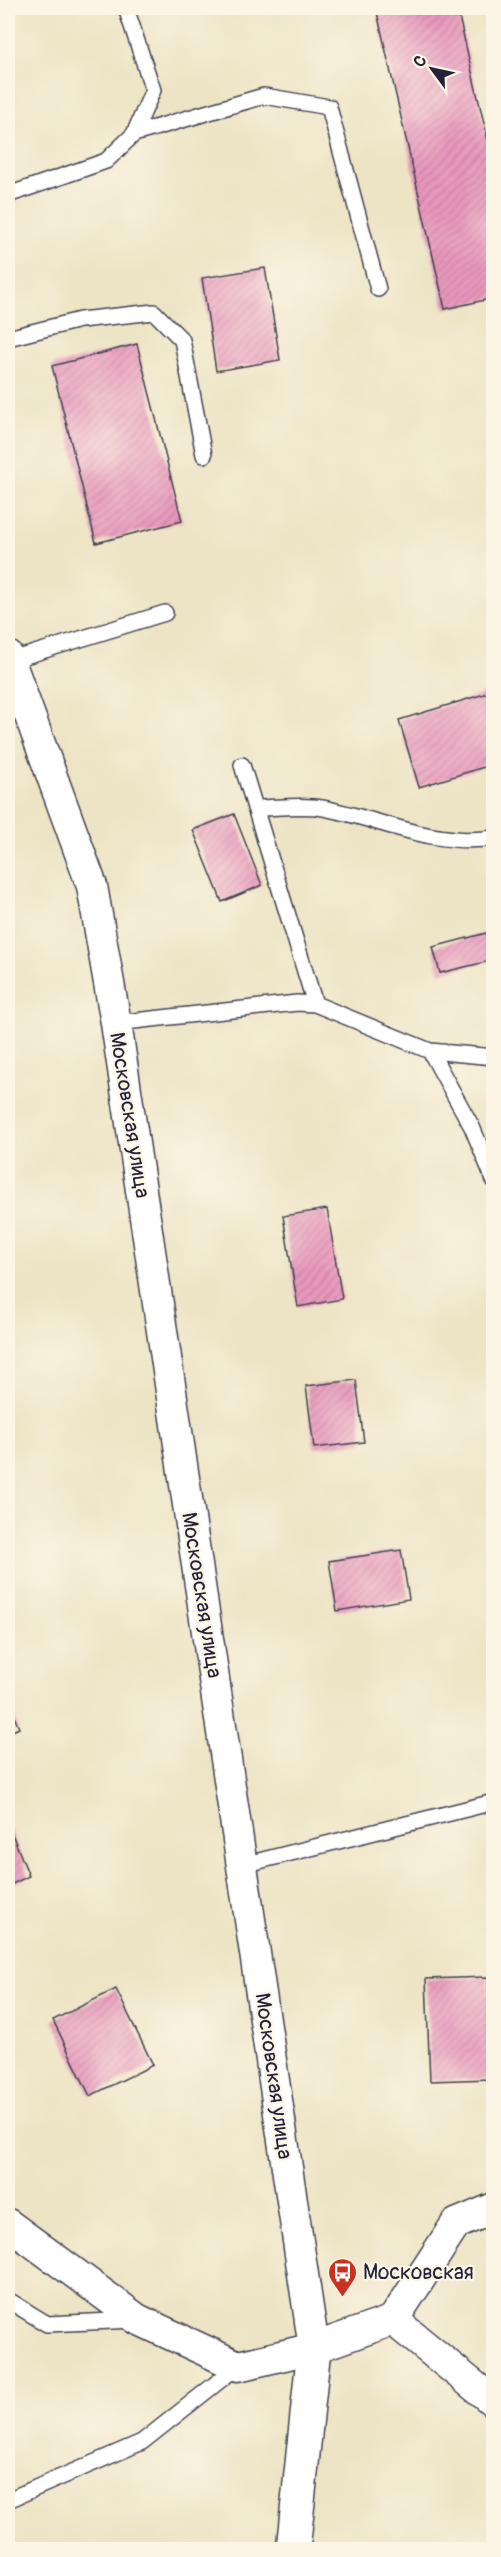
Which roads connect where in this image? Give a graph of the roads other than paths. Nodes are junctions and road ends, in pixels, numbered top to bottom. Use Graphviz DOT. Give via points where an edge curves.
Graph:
graph roads {
  1 [pos="126,8"];
  2 [pos="134,134"];
  3 [pos="8,195"];
  4 [pos="378,289"];
  5 [pos="8,338"];
  6 [pos="204,455"];
  7 [pos="165,613"];
  8 [pos="8,658"];
  9 [pos="242,765"];
  10 [pos="255,808"];
  11 [pos="494,838"];
  12 [pos="315,1004"];
  13 [pos="116,1023"];
  14 [pos="430,1051"];
  15 [pos="494,1057"];
  16 [pos="493,1180"];
  17 [pos="494,1802"];
  18 [pos="243,1865"];
  19 [pos="494,2208"];
  20 [pos="8,2224"];
  21 [pos="8,2300"];
  22 [pos="137,2319"];
  23 [pos="393,2320"];
  24 [pos="315,2348"];
  25 [pos="238,2366"];
  26 [pos="494,2402"];
  27 [pos="8,2500"];
  28 [pos="293,2550"];
  1 -- 2 [label="lane" via="153,90"];
  2 -- 3 [label="lane" via="106,161"];
  2 -- 4 [label="lane" via="264,96 329,107"];
  5 -- 6 [label="lane" via="80,320 154,312 182,340"];
  7 -- 8 [label="lane"];
  8 -- 13 [label="street, Московская улица" via="92,886"];
  9 -- 10 [label="lane"];
  10 -- 11 [label="lane" via="322,807 405,832 469,842"];
  10 -- 12 [label="lane"];
  12 -- 13 [label="lane"];
  12 -- 14 [label="lane"];
  13 -- 18 [label="street, Московская улица"];
  14 -- 15 [label="lane"];
  14 -- 16 [label="lane" via="472,1126"];
  17 -- 18 [label="lane"];
  18 -- 24 [label="street, Московская улица"];
  19 -- 23 [label="street" via="456,2224"];
  20 -- 22 [label="street"];
  21 -- 22 [label="lane" via="47,2324"];
  22 -- 25 [label="street"];
  23 -- 24 [label="street"];
  23 -- 26 [label="street"];
  24 -- 25 [label="street"];
  24 -- 28 [label="street, Московская улица"];
  25 -- 27 [label="lane" via="142,2442"];
}
